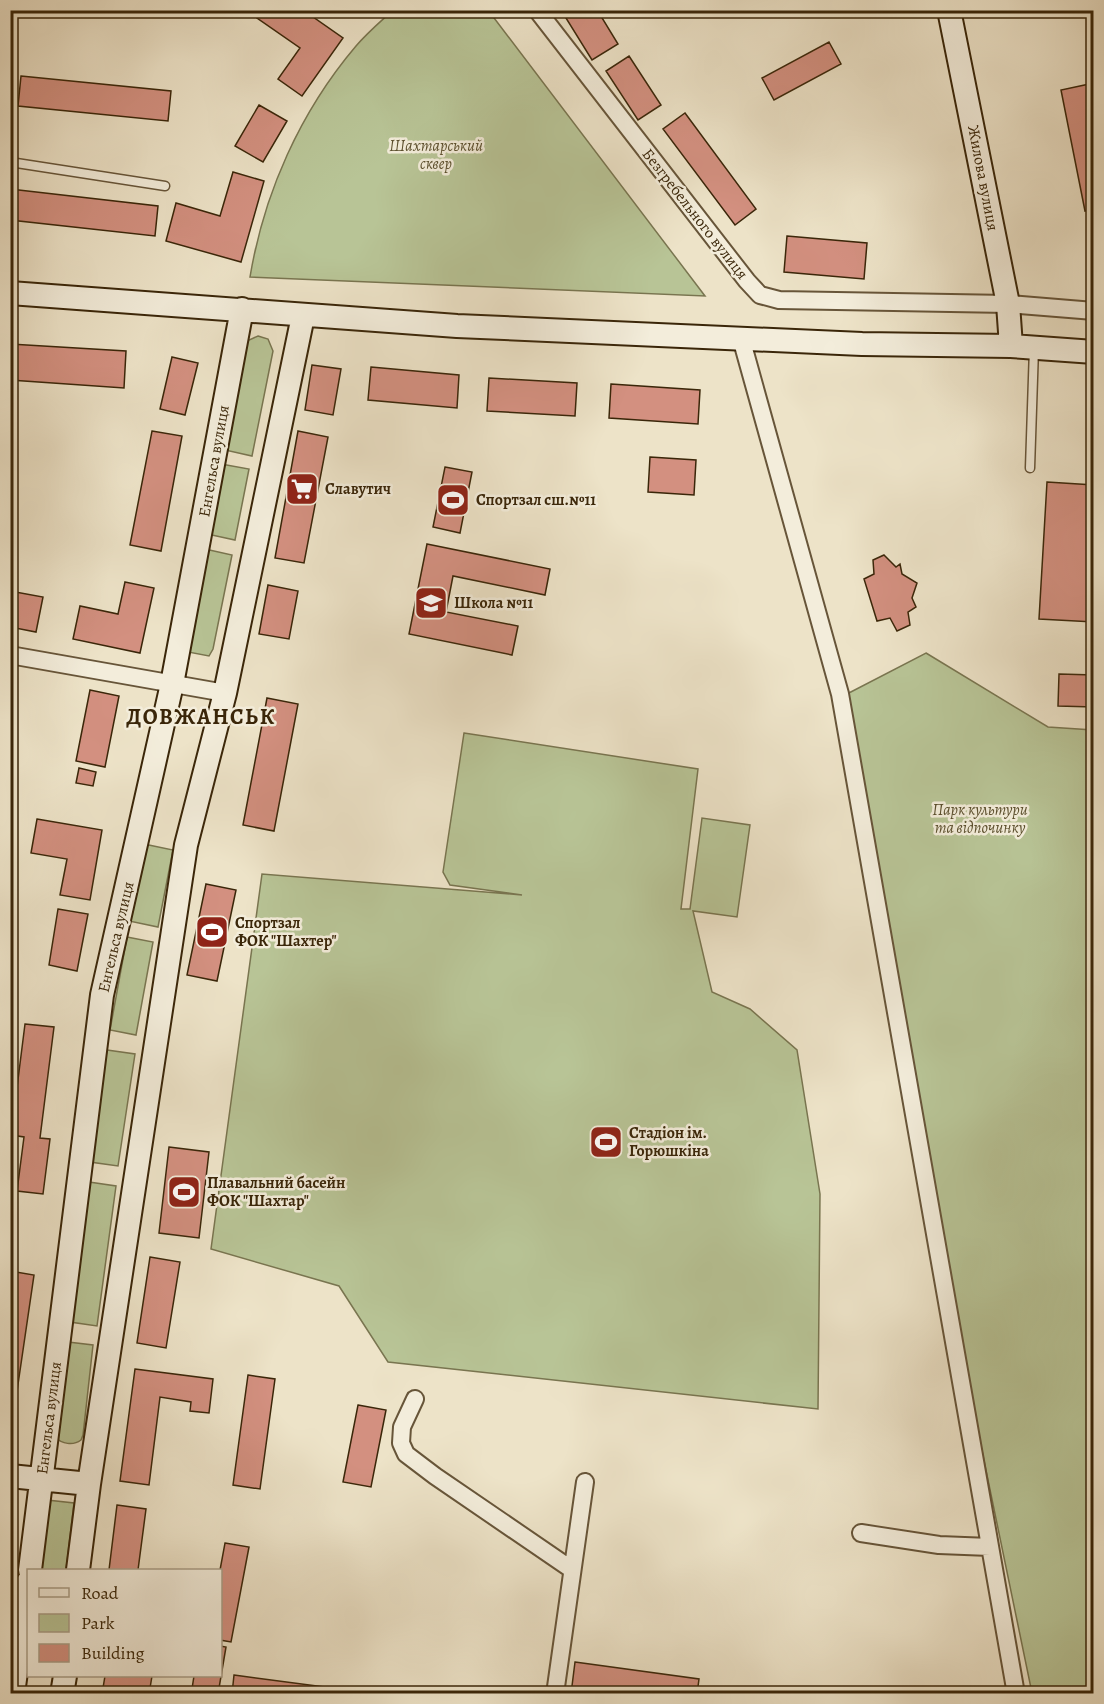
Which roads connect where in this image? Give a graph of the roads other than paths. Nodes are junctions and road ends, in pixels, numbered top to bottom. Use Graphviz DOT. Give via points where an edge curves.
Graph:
graph roads {
  1 [pos="537,10"];
  2 [pos="949,10"];
  3 [pos="10,162"];
  4 [pos="165,186"];
  5 [pos="10,293"];
  6 [pos="1008,304"];
  7 [pos="242,309"];
  8 [pos="1094,311"];
  9 [pos="303,316"];
  10 [pos="741,339"];
  11 [pos="1011,346"];
  12 [pos="1034,348"];
  13 [pos="1094,352"];
  14 [pos="1030,468"];
  15 [pos="10,655"];
  16 [pos="172,684"];
  17 [pos="225,693"];
  18 [pos="415,1399"];
  19 [pos="10,1476"];
  20 [pos="42,1479"];
  21 [pos="585,1482"];
  22 [pos="89,1484"];
  23 [pos="861,1533"];
  24 [pos="990,1547"];
  25 [pos="30,1569"];
  26 [pos="78,1569"];
  27 [pos="571,1569"];
  28 [pos="27,1590"];
  29 [pos="65,1677"];
  30 [pos="14,1694"];
  31 [pos="62,1694"];
  32 [pos="555,1694"];
  33 [pos="1016,1694"];
  1 -- 6 [label="street, Безгребельного вулиця" via="760,294 779,300"];
  2 -- 6 [label="street, Жилова вулиця"];
  3 -- 4 [label="lane"];
  5 -- 7 [label="street"];
  6 -- 8 [label="street, Безгребельного вулиця"];
  6 -- 11 [label="street, Жилова вулиця"];
  7 -- 9 [label="street"];
  7 -- 16 [label="street, Енгельса вулиця"];
  9 -- 10 [label="street"];
  9 -- 17 [label="street"];
  10 -- 11 [label="street"];
  10 -- 24 [label="street" via="840,694"];
  11 -- 12 [label="street"];
  12 -- 13 [label="street"];
  12 -- 14 [label="lane"];
  15 -- 16 [label="street"];
  16 -- 17 [label="street"];
  16 -- 20 [label="street, Енгельса вулиця" via="102,995"];
  17 -- 22 [label="street" via="186,845"];
  18 -- 27 [label="street" via="402,1427 401,1443 406,1454"];
  19 -- 20 [label="street"];
  20 -- 22 [label="street"];
  20 -- 25 [label="street, Енгельса вулиця"];
  21 -- 27 [label="street"];
  22 -- 26 [label="street"];
  23 -- 24 [label="street" via="939,1545"];
  24 -- 33 [label="street"];
  27 -- 32 [label="street"];
  28 -- 30 [label="street"];
  29 -- 31 [label="street"];
}
